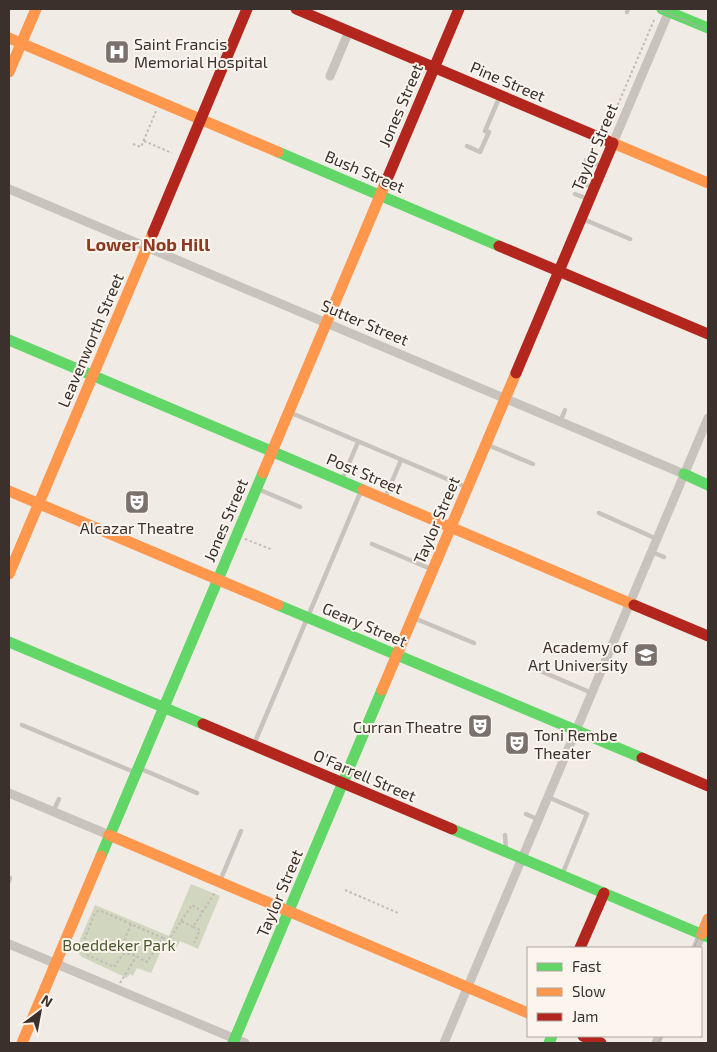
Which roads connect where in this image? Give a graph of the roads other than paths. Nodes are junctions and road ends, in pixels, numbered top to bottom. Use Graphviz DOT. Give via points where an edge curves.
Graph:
graph roads {
  1 [pos="36,9"];
  2 [pos="247,9"];
  3 [pos="296,9"];
  4 [pos="459,9"];
  5 [pos="667,10"];
  6 [pos="708,28"];
  7 [pos="349,31"];
  8 [pos="9,38"];
  9 [pos="21,44"];
  10 [pos="434,67"];
  11 [pos="9,72"];
  12 [pos="330,76"];
  13 [pos="500,95"];
  14 [pos="201,119"];
  15 [pos="613,143"];
  16 [pos="467,146"];
  17 [pos="586,160"];
  18 [pos="603,167"];
  19 [pos="577,181"];
  20 [pos="708,183"];
  21 [pos="594,188"];
  22 [pos="9,189"];
  23 [pos="575,194"];
  24 [pos="380,195"];
  25 [pos="589,200"];
  26 [pos="581,219"];
  27 [pos="630,239"];
  28 [pos="146,247"];
  29 [pos="559,270"];
  30 [pos="326,323"];
  31 [pos="708,334"];
  32 [pos="9,340"];
  33 [pos="92,376"];
  34 [pos="505,399"];
  35 [pos="565,410"];
  36 [pos="288,412"];
  37 [pos="708,418"];
  38 [pos="560,422"];
  39 [pos="358,442"];
  40 [pos="486,444"];
  41 [pos="272,452"];
  42 [pos="401,460"];
  43 [pos="533,464"];
  44 [pos="684,474"];
  45 [pos="342,481"];
  46 [pos="708,485"];
  47 [pos="256,488"];
  48 [pos="467,488"];
  49 [pos="361,489"];
  50 [pos="9,491"];
  51 [pos="384,499"];
  52 [pos="38,504"];
  53 [pos="300,507"];
  54 [pos="599,513"];
  55 [pos="451,527"];
  56 [pos="657,539"];
  57 [pos="372,544"];
  58 [pos="652,552"];
  59 [pos="664,557"];
  60 [pos="433,570"];
  61 [pos="9,574"];
  62 [pos="218,579"];
  63 [pos="630,603"];
  64 [pos="307,617"];
  65 [pos="412,618"];
  66 [pos="708,636"];
  67 [pos="9,642"];
  68 [pos="474,643"];
  69 [pos="397,655"];
  70 [pos="531,668"];
  71 [pos="592,694"];
  72 [pos="164,707"];
  73 [pos="22,724"];
  74 [pos="576,731"];
  75 [pos="253,745"];
  76 [pos="137,770"];
  77 [pos="342,783"];
  78 [pos="708,786"];
  79 [pos="9,793"];
  80 [pos="197,793"];
  81 [pos="548,798"];
  82 [pos="59,799"];
  83 [pos="53,812"];
  84 [pos="526,814"];
  85 [pos="539,820"];
  86 [pos="241,831"];
  87 [pos="109,835"];
  88 [pos="505,835"];
  89 [pos="506,852"];
  90 [pos="522,859"];
  91 [pos="561,876"];
  92 [pos="218,886"];
  93 [pos="604,893"];
  94 [pos="288,911"];
  95 [pos="708,919"];
  96 [pos="705,936"];
  97 [pos="9,944"];
  98 [pos="580,947"];
  99 [pos="697,947"];
  100 [pos="55,963"];
  101 [pos="468,987"];
  102 [pos="527,1012"];
  103 [pos="586,1037"];
  104 [pos="237,1042"];
  105 [pos="22,1043"];
  106 [pos="444,1043"];
  107 [pos="601,1043"];
  1 -- 9 [label="main road"];
  2 -- 14 [label="main road, Leavenworth Street"];
  3 -- 7 [label="main road, Pine Street"];
  4 -- 10 [label="main road, Jones Street"];
  5 -- 6 [label="main road"];
  5 -- 15 [label="street, Taylor Street"];
  7 -- 10 [label="main road, Pine Street"];
  7 -- 12 [label="street"];
  8 -- 9 [label="main road, Bush Street"];
  9 -- 11 [label="main road"];
  9 -- 14 [label="main road, Bush Street"];
  10 -- 13 [label="main road, Pine Street"];
  10 -- 24 [label="main road, Jones Street"];
  13 -- 15 [label="main road, Pine Street"];
  13 -- 16 [label="lane" via="480,152"];
  14 -- 24 [label="main road, Bush Street"];
  14 -- 28 [label="main road, Leavenworth Street"];
  15 -- 18 [label="main road, Taylor Street"];
  15 -- 20 [label="main road, Pine Street"];
  17 -- 18 [label="lane"];
  18 -- 21 [label="main road, Taylor Street"];
  19 -- 21 [label="lane"];
  21 -- 25 [label="main road, Taylor Street"];
  22 -- 28 [label="street, Sutter Street"];
  23 -- 25 [label="lane"];
  24 -- 29 [label="main road, Bush Street"];
  24 -- 30 [label="main road, Jones Street"];
  25 -- 26 [label="main road, Taylor Street"];
  26 -- 27 [label="lane"];
  26 -- 29 [label="main road, Taylor Street"];
  28 -- 30 [label="street, Sutter Street"];
  28 -- 33 [label="main road, Leavenworth Street"];
  29 -- 31 [label="main road, Bush Street"];
  29 -- 34 [label="main road, Taylor Street"];
  30 -- 34 [label="street, Sutter Street"];
  30 -- 36 [label="main road, Jones Street"];
  32 -- 33 [label="main road, Post Street"];
  33 -- 41 [label="main road, Post Street"];
  33 -- 52 [label="main road, Leavenworth Street"];
  34 -- 38 [label="street, Sutter Street"];
  34 -- 40 [label="main road, Taylor Street"];
  35 -- 38 [label="lane"];
  36 -- 39 [label="lane"];
  36 -- 41 [label="main road, Jones Street"];
  37 -- 44 [label="street"];
  38 -- 44 [label="street, Sutter Street"];
  39 -- 42 [label="lane"];
  39 -- 45 [label="lane"];
  40 -- 43 [label="lane"];
  40 -- 48 [label="main road, Taylor Street"];
  41 -- 45 [label="main road, Post Street"];
  41 -- 47 [label="main road, Jones Street"];
  42 -- 48 [label="lane"];
  42 -- 51 [label="lane"];
  44 -- 46 [label="main road, Sutter Street"];
  44 -- 56 [label="street"];
  45 -- 49 [label="main road, Post Street"];
  47 -- 53 [label="lane"];
  47 -- 62 [label="main road, Jones Street"];
  48 -- 55 [label="main road, Taylor Street"];
  49 -- 51 [label="main road, Post Street"];
  49 -- 64 [label="lane"];
  50 -- 52 [label="main road, Geary Street"];
  51 -- 55 [label="main road, Post Street"];
  52 -- 61 [label="main road, Leavenworth Street"];
  52 -- 62 [label="main road, Geary Street"];
  54 -- 56 [label="lane"];
  55 -- 60 [label="main road, Taylor Street"];
  55 -- 63 [label="main road, Post Street"];
  56 -- 58 [label="street"];
  57 -- 60 [label="lane"];
  58 -- 59 [label="lane"];
  58 -- 63 [label="street"];
  60 -- 65 [label="main road, Taylor Street"];
  62 -- 64 [label="main road, Geary Street"];
  62 -- 72 [label="main road, Jones Street"];
  63 -- 66 [label="main road, Post Street"];
  63 -- 71 [label="street"];
  64 -- 69 [label="main road, Geary Street"];
  64 -- 75 [label="lane"];
  65 -- 68 [label="lane"];
  65 -- 69 [label="main road, Taylor Street"];
  67 -- 72 [label="main road, O'Farrell Street"];
  69 -- 74 [label="main road, Geary Street"];
  69 -- 77 [label="main road, Taylor Street"];
  70 -- 71 [label="lane"];
  71 -- 74 [label="street"];
  72 -- 75 [label="main road, O'Farrell Street"];
  72 -- 76 [label="main road, Jones Street"];
  73 -- 76 [label="lane"];
  74 -- 78 [label="main road, Geary Street"];
  74 -- 81 [label="street"];
  75 -- 77 [label="main road, O'Farrell Street"];
  76 -- 80 [label="lane"];
  76 -- 87 [label="main road, Jones Street"];
  77 -- 89 [label="main road, O'Farrell Street"];
  77 -- 94 [label="main road, Taylor Street"];
  79 -- 83 [label="street"];
  81 -- 85 [label="street"];
  81 -- 91 [label="lane" via="587,814"];
  82 -- 83 [label="lane"];
  83 -- 87 [label="street"];
  84 -- 85 [label="lane"];
  85 -- 90 [label="street"];
  86 -- 92 [label="lane"];
  87 -- 92 [label="main road"];
  87 -- 100 [label="main road, Jones Street"];
  88 -- 89 [label="lane"];
  89 -- 90 [label="main road, O'Farrell Street"];
  90 -- 91 [label="main road, O'Farrell Street"];
  90 -- 101 [label="street"];
  91 -- 93 [label="main road, O'Farrell Street"];
  92 -- 94 [label="main road"];
  93 -- 96 [label="main road, O'Farrell Street"];
  93 -- 98 [label="main road"];
  94 -- 101 [label="main road"];
  94 -- 104 [label="main road, Taylor Street"];
  95 -- 96 [label="main road"];
  96 -- 99 [label="street"];
  97 -- 100 [label="street"];
  100 -- 104 [label="street"];
  100 -- 105 [label="main road, Jones Street"];
  101 -- 102 [label="main road"];
  101 -- 106 [label="street"];
  103 -- 107 [label="main road"];
}
